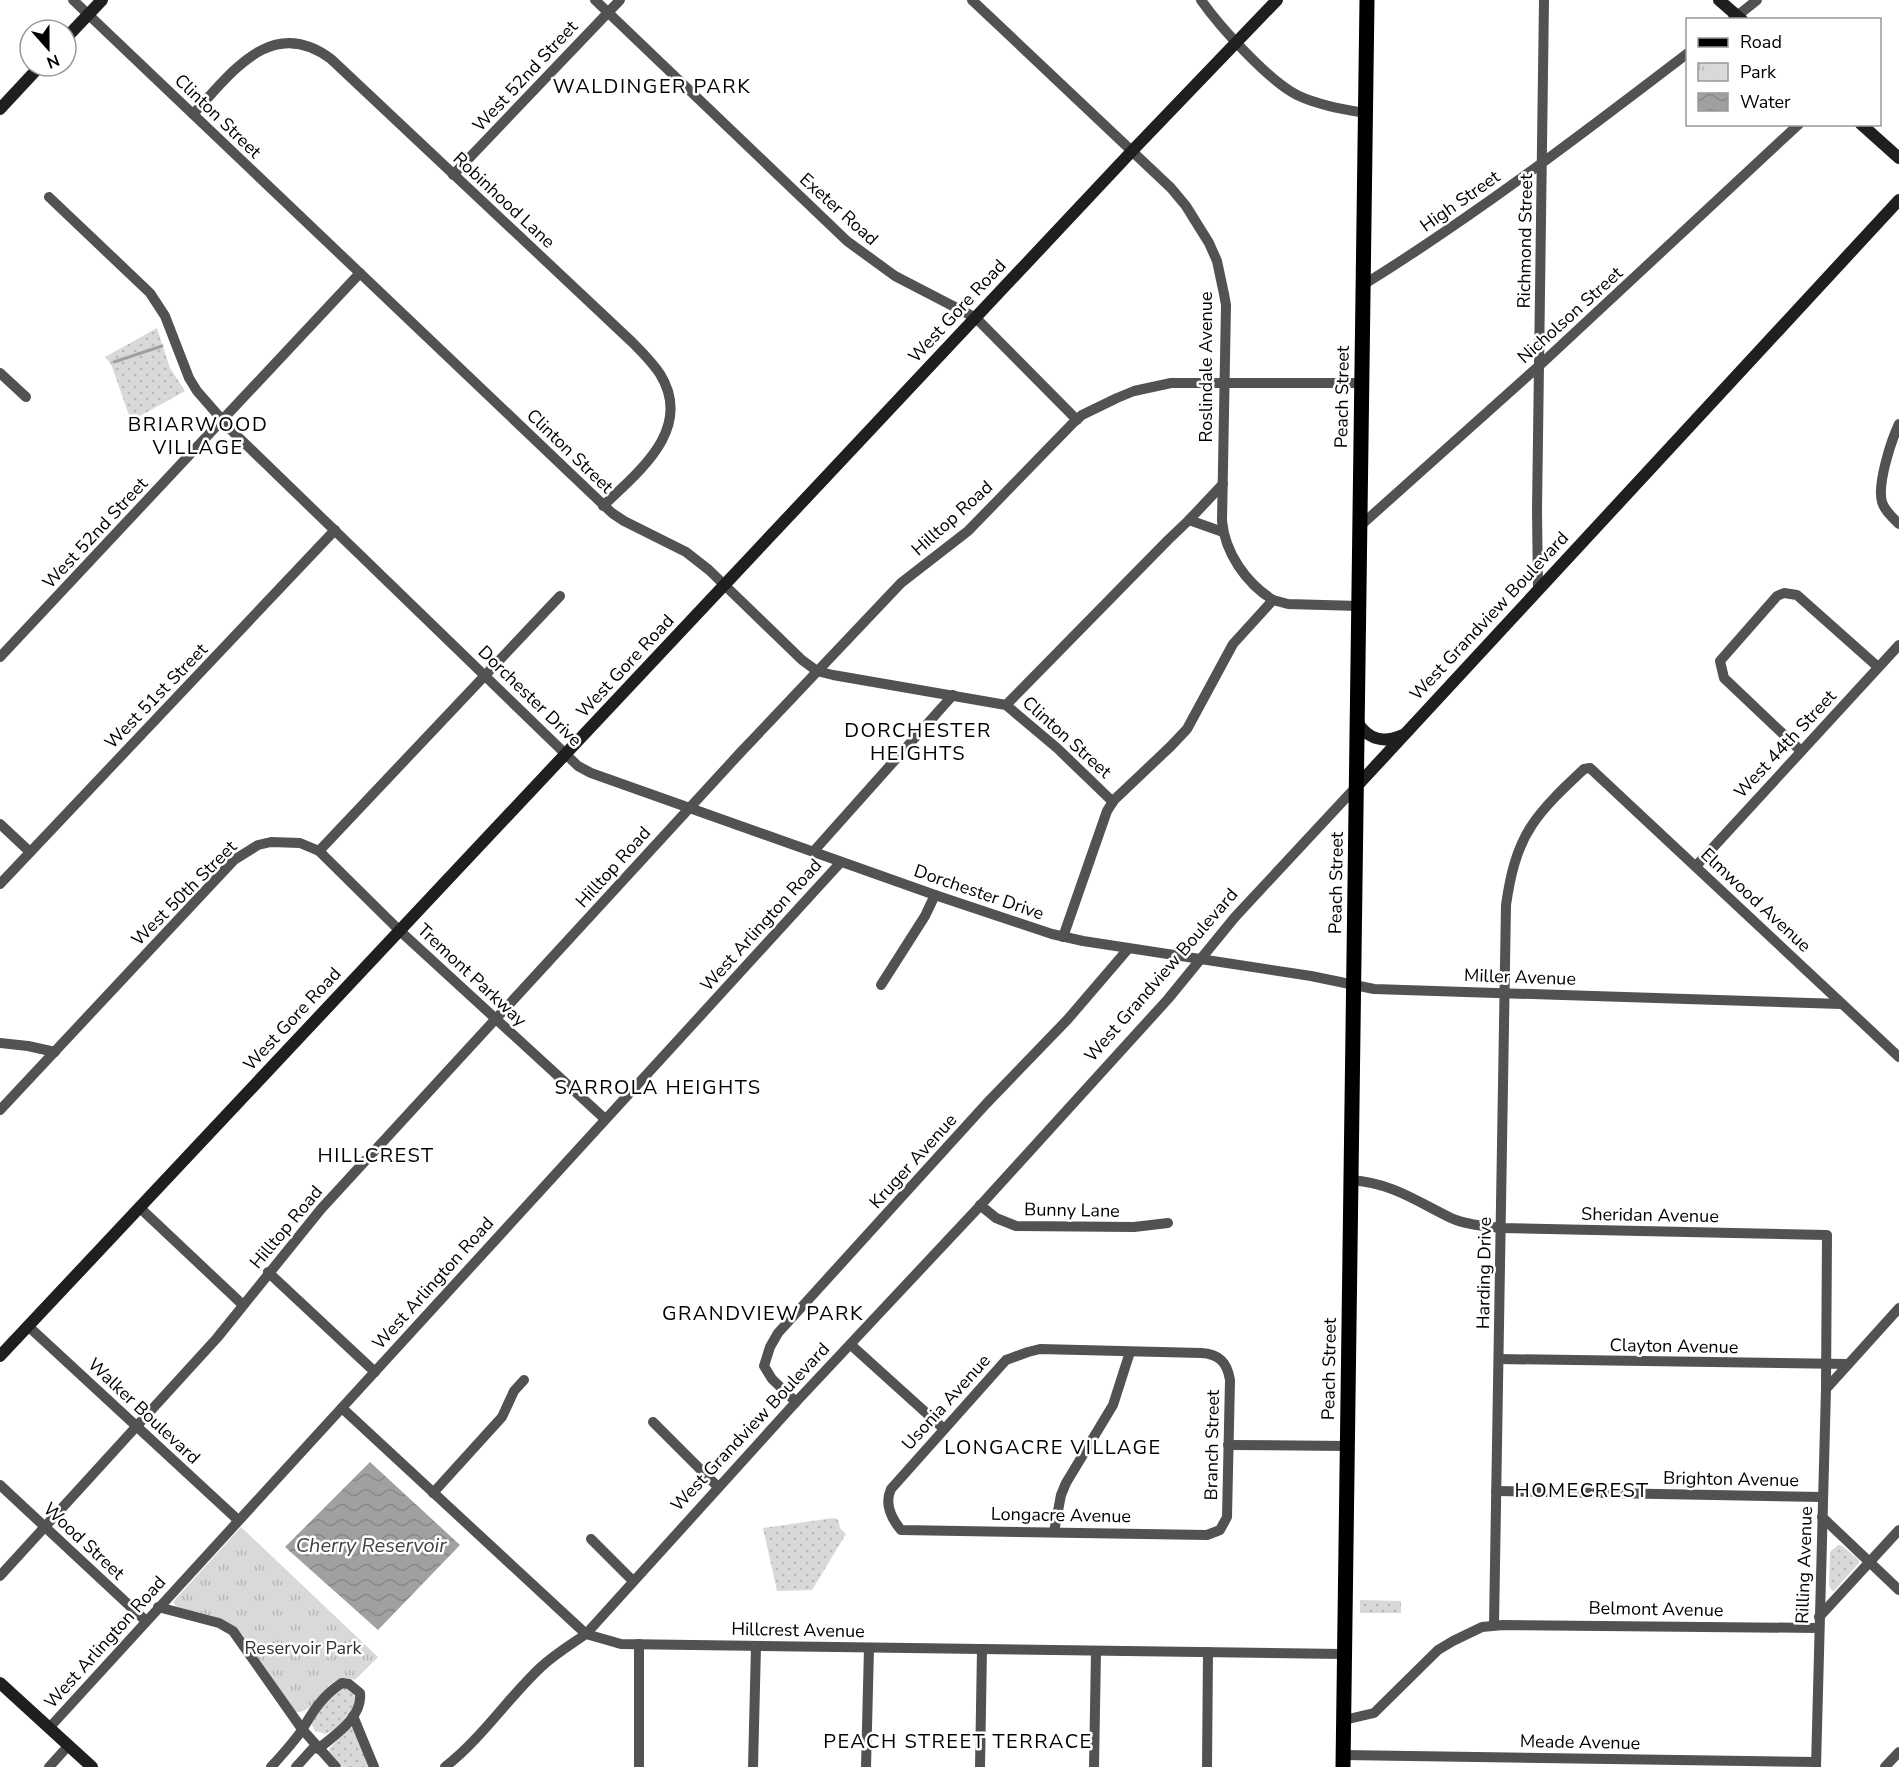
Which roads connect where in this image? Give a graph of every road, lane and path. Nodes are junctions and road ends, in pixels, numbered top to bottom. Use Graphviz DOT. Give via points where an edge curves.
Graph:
graph roads {
  1 [pos="73,0"];
  2 [pos="102,0"];
  3 [pos="595,0"];
  4 [pos="620,0"];
  5 [pos="972,0"];
  6 [pos="1201,0"];
  7 [pos="1276,0"];
  8 [pos="1367,0"];
  9 [pos="1544,0"];
  10 [pos="1719,0"];
  11 [pos="1757,0"];
  12 [pos="608,13"];
  13 [pos="88,15"];
  14 [pos="1737,18"];
  15 [pos="78,25"];
  16 [pos="1237,42"];
  17 [pos="1686,55"];
  18 [pos="29,78"];
  19 [pos="0,109"];
  20 [pos="1365,113"];
  21 [pos="193,114"];
  22 [pos="1797,126"];
  23 [pos="1863,126"];
  24 [pos="1132,151"];
  25 [pos="1899,158"];
  26 [pos="1542,164"];
  27 [pos="453,175"];
  28 [pos="50,197"];
  29 [pos="1899,200"];
  30 [pos="360,273"];
  31 [pos="1363,285"];
  32 [pos="976,318"];
  33 [pos="1540,364"];
  34 [pos="0,373"];
  35 [pos="1224,383"];
  36 [pos="1362,383"];
  37 [pos="26,397"];
  38 [pos="1077,420"];
  39 [pos="223,421"];
  40 [pos="1899,424"];
  41 [pos="1223,484"];
  42 [pos="603,506"];
  43 [pos="1189,520"];
  44 [pos="1899,524"];
  45 [pos="1360,526"];
  46 [pos="335,530"];
  47 [pos="1223,532"];
  48 [pos="724,586"];
  49 [pos="1538,590"];
  50 [pos="560,596"];
  51 [pos="1273,600"];
  52 [pos="1359,606"];
  53 [pos="1899,645"];
  54 [pos="0,657"];
  55 [pos="1878,668"];
  56 [pos="817,671"];
  57 [pos="485,675"];
  58 [pos="952,695"];
  59 [pos="1006,705"];
  60 [pos="1357,722"];
  61 [pos="1404,735"];
  62 [pos="1801,751"];
  63 [pos="566,755"];
  64 [pos="1590,768"];
  65 [pos="1356,787"];
  66 [pos="1113,801"];
  67 [pos="689,808"];
  68 [pos="0,824"];
  69 [pos="319,851"];
  70 [pos="30,852"];
  71 [pos="813,852"];
  72 [pos="841,862"];
  73 [pos="1695,866"];
  74 [pos="0,884"];
  75 [pos="935,895"];
  76 [pos="400,931"];
  77 [pos="1063,937"];
  78 [pos="1128,948"];
  79 [pos="1200,960"];
  80 [pos="1354,984"];
  81 [pos="881,985"];
  82 [pos="1504,994"];
  83 [pos="1841,1004"];
  84 [pos="496,1020"];
  85 [pos="0,1043"];
  86 [pos="55,1052"];
  87 [pos="1899,1057"];
  88 [pos="0,1110"];
  89 [pos="605,1119"];
  90 [pos="1351,1180"];
  91 [pos="981,1205"];
  92 [pos="138,1207"];
  93 [pos="1168,1223"];
  94 [pos="1501,1228"];
  95 [pos="268,1272"];
  96 [pos="243,1305"];
  97 [pos="1899,1308"];
  98 [pos="28,1326"];
  99 [pos="850,1345"];
  100 [pos="1130,1352"];
  101 [pos="0,1356"];
  102 [pos="1499,1359"];
  103 [pos="1222,1360"];
  104 [pos="1826,1364"];
  105 [pos="1848,1364"];
  106 [pos="375,1372"];
  107 [pos="524,1380"];
  108 [pos="1826,1389"];
  109 [pos="796,1402"];
  110 [pos="342,1408"];
  111 [pos="653,1422"];
  112 [pos="137,1427"];
  113 [pos="944,1429"];
  114 [pos="1228,1445"];
  115 [pos="1347,1446"];
  116 [pos="0,1485"];
  117 [pos="718,1487"];
  118 [pos="1496,1491"];
  119 [pos="433,1493"];
  120 [pos="1822,1497"];
  121 [pos="1822,1517"];
  122 [pos="238,1520"];
  123 [pos="45,1527"];
  124 [pos="901,1530"];
  125 [pos="1220,1530"];
  126 [pos="1899,1530"];
  127 [pos="1054,1532"];
  128 [pos="591,1539"];
  129 [pos="1869,1562"];
  130 [pos="0,1576"];
  131 [pos="633,1581"];
  132 [pos="1899,1590"];
  133 [pos="159,1607"];
  134 [pos="146,1621"];
  135 [pos="1819,1623"];
  136 [pos="1494,1625"];
  137 [pos="586,1635"];
  138 [pos="639,1644"];
  139 [pos="756,1646"];
  140 [pos="869,1648"];
  141 [pos="982,1649"];
  142 [pos="1096,1651"];
  143 [pos="1208,1653"];
  144 [pos="1344,1654"];
  145 [pos="0,1683"];
  146 [pos="353,1716"];
  147 [pos="1344,1720"];
  148 [pos="50,1727"];
  149 [pos="302,1729"];
  150 [pos="69,1745"];
  151 [pos="317,1748"];
  152 [pos="1899,1752"];
  153 [pos="1343,1761"];
  154 [pos="1470,1762"];
  155 [pos="1584,1763"];
  156 [pos="1699,1764"];
  157 [pos="1816,1765"];
  158 [pos="49,1767"];
  159 [pos="92,1767"];
  160 [pos="272,1767"];
  161 [pos="296,1767"];
  162 [pos="336,1767"];
  163 [pos="374,1767"];
  164 [pos="445,1767"];
  165 [pos="639,1767"];
  166 [pos="753,1767"];
  167 [pos="866,1767"];
  168 [pos="980,1767"];
  169 [pos="1094,1767"];
  170 [pos="1207,1767"];
  171 [pos="1885,1767"];
  1 -- 13 [label="street, Clinton Street"];
  2 -- 13 [label="street"];
  3 -- 12 [label="street, Exeter Road"];
  4 -- 12 [label="street, West 52nd Street"];
  5 -- 24 [label="street, Roslindale Avenue"];
  6 -- 16 [label="street"];
  7 -- 16 [label="street, West Gore Road"];
  8 -- 20 [label="main road, Peach Street"];
  9 -- 26 [label="street, Richmond Street"];
  10 -- 14 [label="street"];
  11 -- 14 [label="street"];
  12 -- 27 [label="street, West 52nd Street"];
  12 -- 32 [label="street, Exeter Road" via="847,241 895,276"];
  13 -- 15 [label="street"];
  13 -- 21 [label="street, Clinton Street"];
  16 -- 20 [label="street" via="1290,91 1314,102"];
  16 -- 24 [label="street, West Gore Road"];
  17 -- 26 [label="street, High Street"];
  18 -- 19 [label="street"];
  20 -- 31 [label="main road, Peach Street"];
  21 -- 27 [label="street, Robinhood Lane" via="256,52 284,44 305,46 331,59"];
  21 -- 30 [label="street, Clinton Street"];
  22 -- 33 [label="street, Nicholson Street"];
  23 -- 25 [label="street"];
  24 -- 32 [label="street, West Gore Road"];
  24 -- 35 [label="street, Roslindale Avenue" via="1186,206 1217,261 1226,305"];
  26 -- 31 [label="street, High Street"];
  26 -- 33 [label="street, Richmond Street"];
  27 -- 42 [label="street, Robinhood Lane" via="632,342 653,364 666,386 671,415 661,446"];
  28 -- 39 [label="street, Dorchester Drive" via="150,293 165,316 189,378"];
  29 -- 49 [label="street, West Grandview Boulevard"];
  30 -- 39 [label="street, West 52nd Street"];
  30 -- 42 [label="street, Clinton Street"];
  31 -- 36 [label="main road, Peach Street"];
  32 -- 38 [label="street, Exeter Road"];
  32 -- 48 [label="street, West Gore Road"];
  33 -- 45 [label="street, Nicholson Street"];
  33 -- 49 [label="street, Richmond Street"];
  34 -- 37 [label="street"];
  35 -- 36 [label="street, Hilltop Road"];
  35 -- 38 [label="street, Hilltop Road" via="1157,386 1117,398"];
  35 -- 41 [label="street, Roslindale Avenue"];
  36 -- 45 [label="main road, Peach Street"];
  38 -- 56 [label="street, Hilltop Road" via="968,531 902,583"];
  39 -- 46 [label="street, Dorchester Drive"];
  39 -- 54 [label="street, West 52nd Street"];
  40 -- 44 [label="street" via="1881,489 1882,504"];
  41 -- 43 [label="street"];
  41 -- 47 [label="street, Roslindale Avenue"];
  42 -- 48 [label="street, Clinton Street" via="686,552"];
  43 -- 47 [label="street"];
  43 -- 59 [label="street"];
  45 -- 52 [label="main road, Peach Street"];
  46 -- 57 [label="street, Dorchester Drive"];
  46 -- 70 [label="street, West 51st Street"];
  47 -- 51 [label="street, Roslindale Avenue" via="1237,563 1253,584"];
  48 -- 56 [label="street, Clinton Street"];
  48 -- 63 [label="street, West Gore Road"];
  49 -- 61 [label="street, West Grandview Boulevard"];
  50 -- 57 [label="street"];
  51 -- 52 [label="street"];
  51 -- 66 [label="street" via="1233,644 1186,729"];
  52 -- 60 [label="main road, Peach Street"];
  53 -- 55 [label="street, West 44th Street"];
  55 -- 62 [label="street, West 44th Street"];
  55 -- 62 [label="street" via="1797,595 1777,596 1720,662 1724,678"];
  56 -- 58 [label="street, Clinton Street"];
  56 -- 67 [label="street, Hilltop Road"];
  57 -- 63 [label="street, Dorchester Drive"];
  57 -- 69 [label="street"];
  58 -- 59 [label="street, Clinton Street"];
  58 -- 71 [label="street, West Arlington Road"];
  59 -- 66 [label="street, Clinton Street"];
  60 -- 61 [label="street" via="1374,738 1388,740"];
  60 -- 65 [label="main road, Peach Street"];
  61 -- 65 [label="street, West Grandview Boulevard"];
  62 -- 73 [label="street, West 44th Street"];
  63 -- 67 [label="street, Dorchester Drive" via="591,773"];
  63 -- 76 [label="street, West Gore Road"];
  64 -- 73 [label="street, Elmwood Avenue"];
  64 -- 82 [label="street, Harding Drive" via="1584,769 1532,825 1517,854 1506,905"];
  65 -- 79 [label="street, West Grandview Boulevard" via="1235,916"];
  65 -- 80 [label="main road, Peach Street"];
  66 -- 77 [label="street"];
  67 -- 71 [label="street, Dorchester Drive"];
  67 -- 84 [label="street, Hilltop Road"];
  68 -- 70 [label="street"];
  69 -- 76 [label="street, Tremont Parkway"];
  69 -- 86 [label="street, West 50th Street" via="285,841 258,844 245,851"];
  70 -- 74 [label="street, West 51st Street"];
  71 -- 72 [label="street, Dorchester Drive"];
  72 -- 75 [label="street, Dorchester Drive"];
  72 -- 89 [label="street, West Arlington Road"];
  73 -- 83 [label="street, Elmwood Avenue"];
  75 -- 77 [label="street, Dorchester Drive"];
  75 -- 81 [label="street"];
  76 -- 84 [label="street, Tremont Parkway"];
  76 -- 92 [label="street, West Gore Road"];
  77 -- 78 [label="street, Dorchester Drive"];
  78 -- 79 [label="street, Dorchester Drive"];
  78 -- 109 [label="street, Kruger Avenue" via="1068,1019 778,1333 764,1366"];
  79 -- 80 [label="street, Miller Avenue"];
  79 -- 91 [label="street, West Grandview Boulevard"];
  80 -- 82 [label="street, Miller Avenue" via="1374,989"];
  80 -- 90 [label="main road, Peach Street"];
  82 -- 83 [label="street, Miller Avenue"];
  82 -- 94 [label="street, Harding Drive"];
  83 -- 87 [label="street, Elmwood Avenue"];
  84 -- 89 [label="street, Tremont Parkway"];
  84 -- 95 [label="street, Hilltop Road"];
  85 -- 86 [label="street"];
  86 -- 88 [label="street, West 50th Street"];
  89 -- 106 [label="street, West Arlington Road"];
  90 -- 94 [label="street, Sheridan Avenue" via="1402,1192 1463,1222"];
  90 -- 115 [label="main road, Peach Street"];
  91 -- 93 [label="street, Bunny Lane" via="996,1218 1016,1226 1134,1227"];
  91 -- 99 [label="street, West Grandview Boulevard"];
  92 -- 96 [label="street"];
  92 -- 98 [label="street, West Gore Road"];
  94 -- 102 [label="street, Harding Drive"];
  94 -- 104 [label="street, Sheridan Avenue" via="1827,1235"];
  95 -- 96 [label="street, Hilltop Road"];
  95 -- 106 [label="street"];
  96 -- 112 [label="street, Hilltop Road"];
  97 -- 105 [label="street"];
  98 -- 101 [label="street, West Gore Road"];
  98 -- 112 [label="street, Walker Boulevard"];
  99 -- 109 [label="street, West Grandview Boulevard"];
  99 -- 113 [label="street"];
  100 -- 103 [label="street, Usonia Avenue" via="1201,1353"];
  100 -- 113 [label="street, Usonia Avenue" via="1040,1349 1015,1356 997,1369"];
  100 -- 127 [label="street" via="1113,1405 1065,1483"];
  102 -- 104 [label="street, Clayton Avenue"];
  102 -- 118 [label="street, Harding Drive"];
  103 -- 114 [label="street, Branch Street" via="1230,1380"];
  104 -- 105 [label="street, Clayton Avenue"];
  104 -- 108 [label="street, Rilling Avenue"];
  105 -- 108 [label="street"];
  106 -- 110 [label="street, West Arlington Road"];
  107 -- 119 [label="street" via="502,1417"];
  108 -- 120 [label="street, Rilling Avenue"];
  109 -- 117 [label="street, West Grandview Boulevard"];
  110 -- 119 [label="street, Hillcrest Avenue"];
  110 -- 122 [label="street, West Arlington Road"];
  111 -- 117 [label="street"];
  112 -- 122 [label="street, Walker Boulevard"];
  112 -- 123 [label="street, Hilltop Road"];
  113 -- 124 [label="street, Usonia Avenue" via="891,1489 889,1508"];
  114 -- 115 [label="street"];
  114 -- 125 [label="street, Branch Street" via="1227,1518"];
  115 -- 144 [label="main road, Peach Street"];
  116 -- 123 [label="street, Wood Street"];
  117 -- 131 [label="street, West Grandview Boulevard"];
  118 -- 120 [label="street, Brighton Avenue"];
  118 -- 136 [label="street, Harding Drive"];
  119 -- 137 [label="street, Hillcrest Avenue"];
  120 -- 121 [label="street, Rilling Avenue"];
  121 -- 129 [label="street"];
  121 -- 135 [label="street, Rilling Avenue"];
  122 -- 133 [label="street, West Arlington Road"];
  123 -- 130 [label="street, Hilltop Road"];
  123 -- 134 [label="street, Wood Street"];
  124 -- 127 [label="street, Longacre Avenue"];
  125 -- 127 [label="street, Longacre Avenue" via="1207,1535"];
  126 -- 129 [label="street"];
  128 -- 131 [label="street"];
  129 -- 132 [label="street"];
  129 -- 135 [label="street"];
  131 -- 137 [label="street, West Grandview Boulevard"];
  133 -- 134 [label="street, West Arlington Road"];
  133 -- 149 [label="street" via="219,1623 233,1631"];
  134 -- 148 [label="street, West Arlington Road"];
  135 -- 136 [label="street, Belmont Avenue"];
  135 -- 157 [label="street, Rilling Avenue"];
  136 -- 147 [label="street" via="1470,1632 1438,1650 1374,1713"];
  137 -- 138 [label="street, Hillcrest Avenue"];
  137 -- 164 [label="street, West Grandview Boulevard" via="539,1669 465,1751"];
  138 -- 139 [label="street, Hillcrest Avenue"];
  138 -- 165 [label="street"];
  139 -- 140 [label="street, Hillcrest Avenue"];
  139 -- 166 [label="street"];
  140 -- 141 [label="street, Hillcrest Avenue"];
  140 -- 167 [label="street"];
  141 -- 142 [label="street, Hillcrest Avenue"];
  141 -- 168 [label="street"];
  142 -- 143 [label="street, Hillcrest Avenue"];
  142 -- 169 [label="street"];
  143 -- 144 [label="street, Hillcrest Avenue"];
  143 -- 170 [label="street"];
  144 -- 147 [label="main road, Peach Street"];
  145 -- 148 [label="street"];
  146 -- 149 [label="street" via="361,1702 360,1693 342,1683 324,1697"];
  146 -- 151 [label="street"];
  146 -- 163 [label="street"];
  147 -- 153 [label="main road, Peach Street"];
  148 -- 150 [label="street"];
  149 -- 151 [label="street"];
  149 -- 160 [label="street"];
  150 -- 158 [label="street"];
  150 -- 159 [label="street"];
  151 -- 161 [label="street"];
  151 -- 162 [label="street"];
  152 -- 171 [label="street"];
  153 -- 154 [label="street, Meade Avenue"];
  154 -- 155 [label="street, Meade Avenue"];
  155 -- 156 [label="street, Meade Avenue"];
  156 -- 157 [label="street, Meade Avenue"];
}
